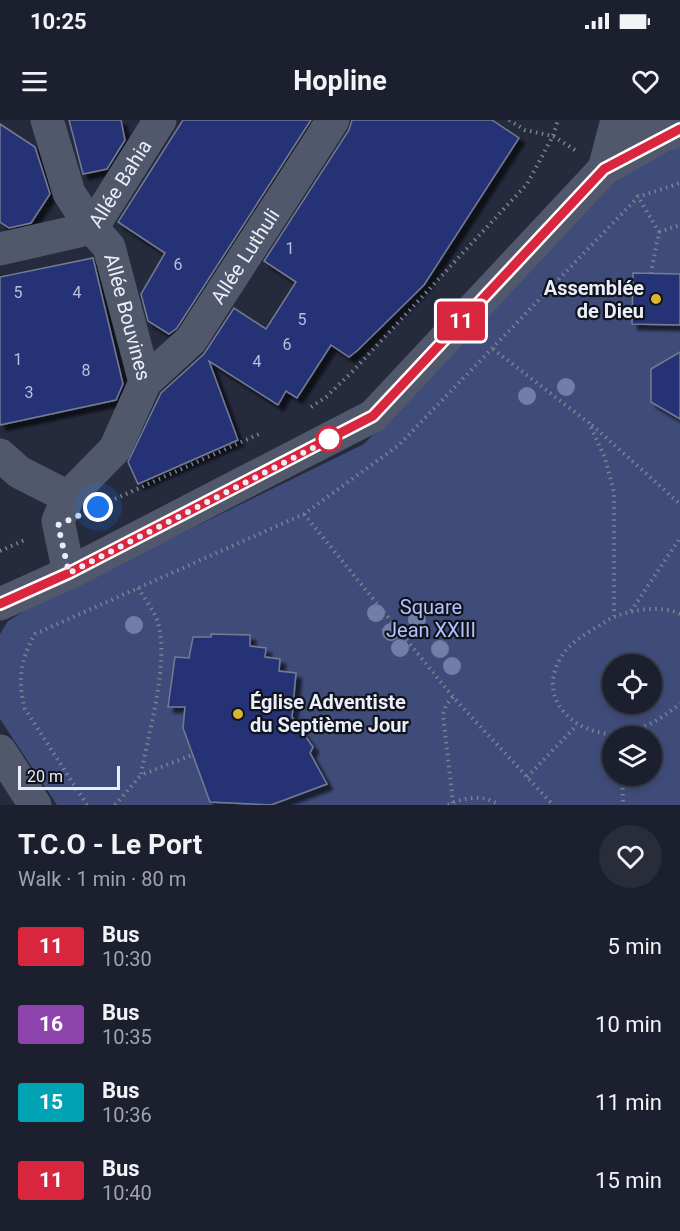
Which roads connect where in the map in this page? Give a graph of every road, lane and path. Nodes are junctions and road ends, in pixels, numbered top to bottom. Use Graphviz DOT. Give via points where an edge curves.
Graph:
graph roads {
  1 [pos="47,120"];
  2 [pos="160,120"];
  3 [pos="333,120"];
  4 [pos="558,120"];
  5 [pos="617,120"];
  6 [pos="632,120"];
  7 [pos="672,132"];
  8 [pos="604,169"];
  9 [pos="638,196"];
  10 [pos="680,225"];
  11 [pos="92,228"];
  12 [pos="659,232"];
  13 [pos="0,249"];
  14 [pos="651,273"];
  15 [pos="493,349"];
  16 [pos="145,382"];
  17 [pos="308,409"];
  18 [pos="589,423"];
  19 [pos="267,430"];
  20 [pos="0,455"];
  21 [pos="110,501"];
  22 [pos="680,504"];
  23 [pos="63,511"];
  24 [pos="304,514"];
  25 [pos="680,538"];
  26 [pos="0,551"];
  27 [pos="69,573"];
  28 [pos="138,588"];
  29 [pos="0,604"];
  30 [pos="631,612"];
  31 [pos="680,614"];
  32 [pos="614,616"];
  33 [pos="453,698"];
  34 [pos="680,703"];
  35 [pos="577,725"];
  36 [pos="641,726"];
  37 [pos="602,731"];
  38 [pos="0,751"];
  39 [pos="192,755"];
  40 [pos="141,775"];
  41 [pos="527,777"];
  42 [pos="622,786"];
  43 [pos="451,804"];
  44 [pos="35,805"];
  45 [pos="115,805"];
  46 [pos="499,805"];
  47 [pos="553,805"];
  48 [pos="623,805"];
  1 -- 11 [label="street, Allée Bouvines" via="69,193"];
  2 -- 11 [label="street, Allée Bahia"];
  3 -- 16 [label="street, Allée Luthuli" via="191,340"];
  4 -- 17 [label="path" via="527,183 353,371"];
  5 -- 8 [label="street"];
  6 -- 7 [label="street" via="649,134"];
  7 -- 8 [label="street"];
  8 -- 27 [label="street" via="373,416"];
  9 -- 12 [label="path"];
  10 -- 12 [label="path"];
  11 -- 13 [label="street, Allée Bahia"];
  11 -- 16 [label="street, Allée Bouvines" via="109,247"];
  12 -- 14 [label="path"];
  15 -- 18 [label="path"];
  16 -- 23 [label="street, Allée Bouvines" via="115,449"];
  18 -- 22 [label="path"];
  18 -- 32 [label="path" via="605,458 614,492"];
  19 -- 21 [label="path"];
  20 -- 23 [label="street"];
  23 -- 26 [label="path"];
  23 -- 27 [label="street"];
  24 -- 33 [label="path"];
  25 -- 30 [label="path"];
  27 -- 29 [label="street"];
  28 -- 40 [label="path" via="157,619 162,640 162,661"];
  30 -- 31 [label="path"];
  30 -- 32 [label="path"];
  32 -- 35 [label="path" via="571,645 554,672 555,701"];
  33 -- 41 [label="path"];
  33 -- 43 [label="path" via="443,714"];
  34 -- 36 [label="path" via="671,713"];
  35 -- 37 [label="path"];
  35 -- 41 [label="path"];
  38 -- 44 [label="street"];
  39 -- 40 [label="path"];
  40 -- 45 [label="path"];
  41 -- 47 [label="path"];
  42 -- 48 [label="path"];
  43 -- 46 [label="path" via="473,798 490,799"];
}
